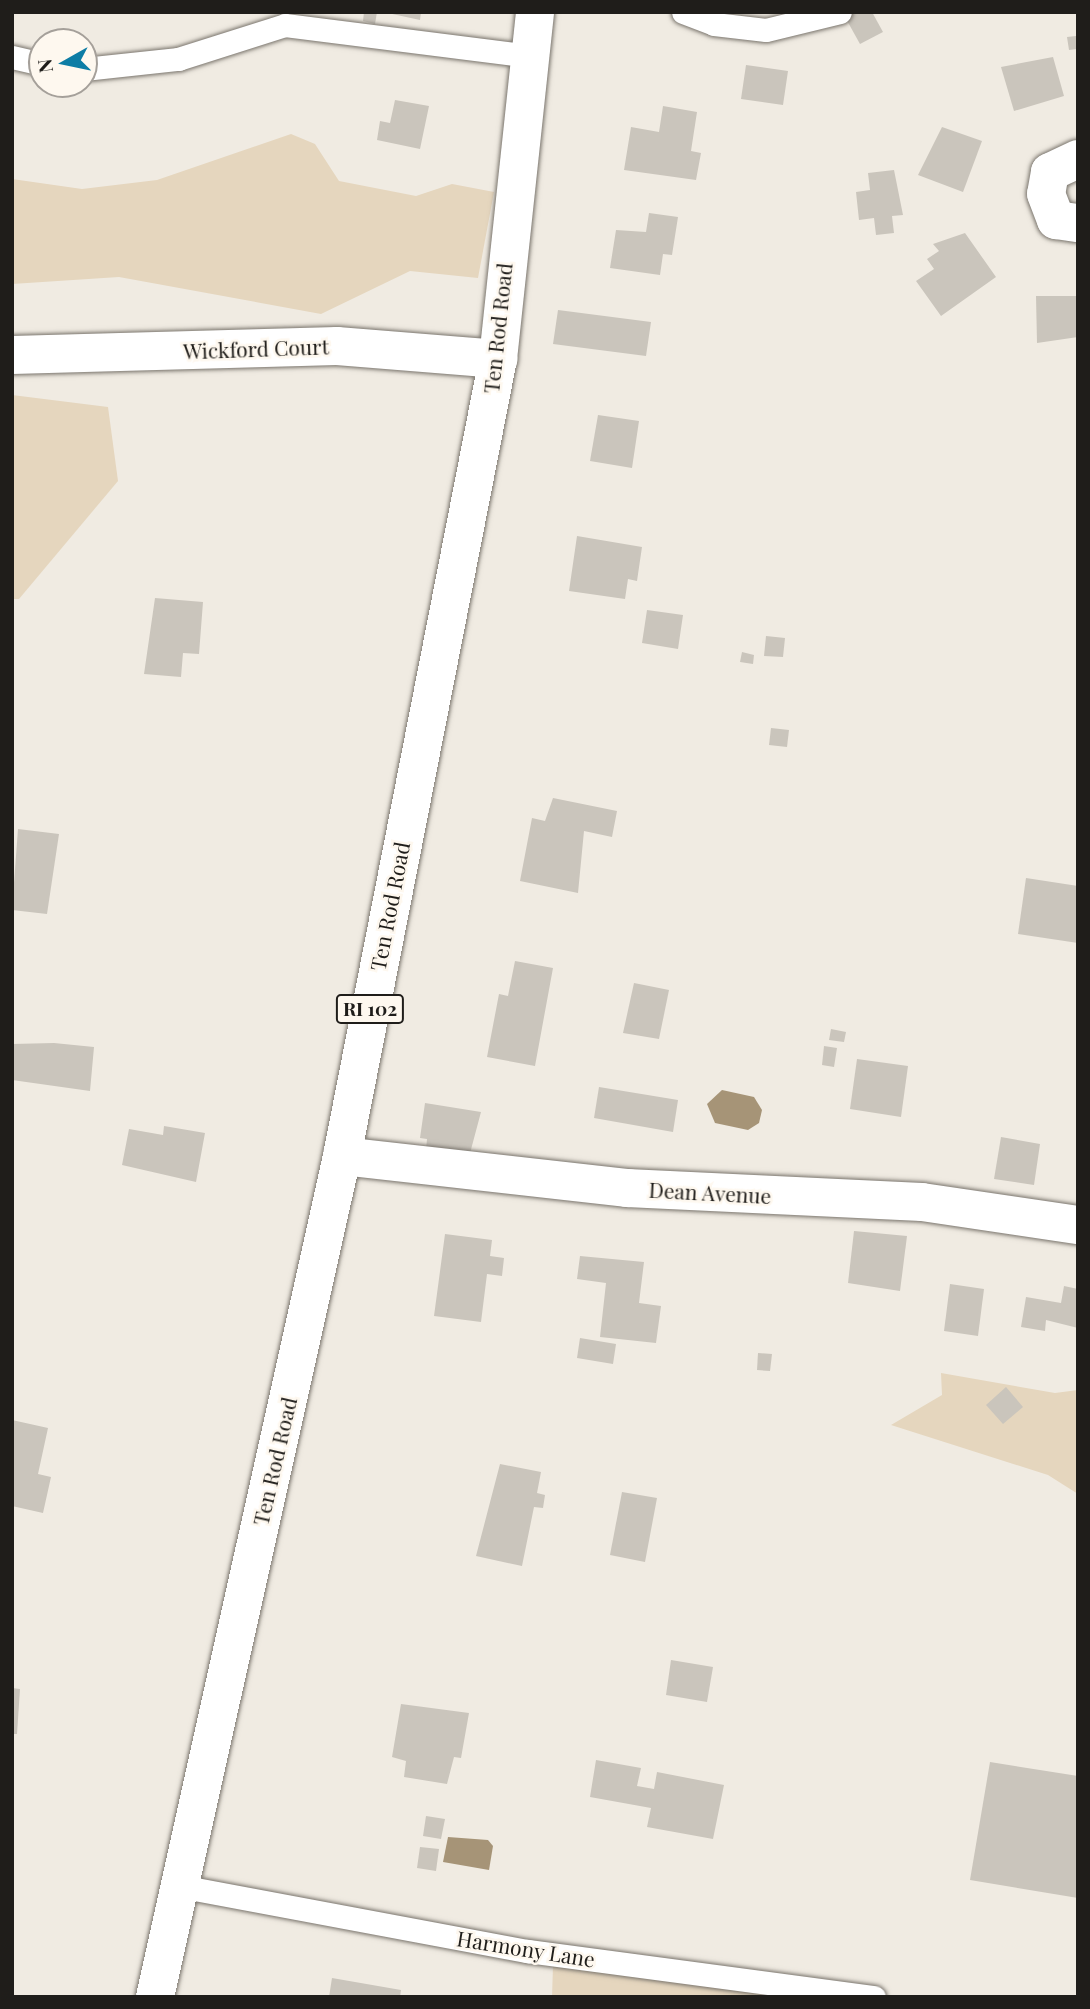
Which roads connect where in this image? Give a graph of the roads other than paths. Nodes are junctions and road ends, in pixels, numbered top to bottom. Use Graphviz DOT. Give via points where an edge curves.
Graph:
graph roads {
  1 [pos="535,12"];
  2 [pos="683,12"];
  3 [pos="840,12"];
  4 [pos="530,56"];
  5 [pos="98,68"];
  6 [pos="1078,159"];
  7 [pos="1078,223"];
  8 [pos="12,355"];
  9 [pos="498,359"];
  10 [pos="342,1156"];
  11 [pos="1078,1225"];
  12 [pos="179,1885"];
  13 [pos="155,1997"];
  14 [pos="874,1997"];
  1 -- 4 [label="main road, Ten Rod Road / RI 102"];
  2 -- 3 [label="lane" via="714,24 766,30"];
  4 -- 5 [label="lane" via="285,25 178,59"];
  4 -- 9 [label="main road, Ten Rod Road / RI 102"];
  6 -- 7 [label="main road" via="1050,172 1046,194 1056,220"];
  8 -- 9 [label="main road, Wickford Court" via="337,346"];
  9 -- 10 [label="main road, Ten Rod Road / RI 102"];
  10 -- 11 [label="main road, Dean Avenue" via="627,1188 922,1202"];
  10 -- 12 [label="main road, Ten Rod Road / RI 102"];
  12 -- 13 [label="main road, Ten Rod Road / RI 102"];
  12 -- 14 [label="lane, Harmony Lane" via="528,1951"];
}
